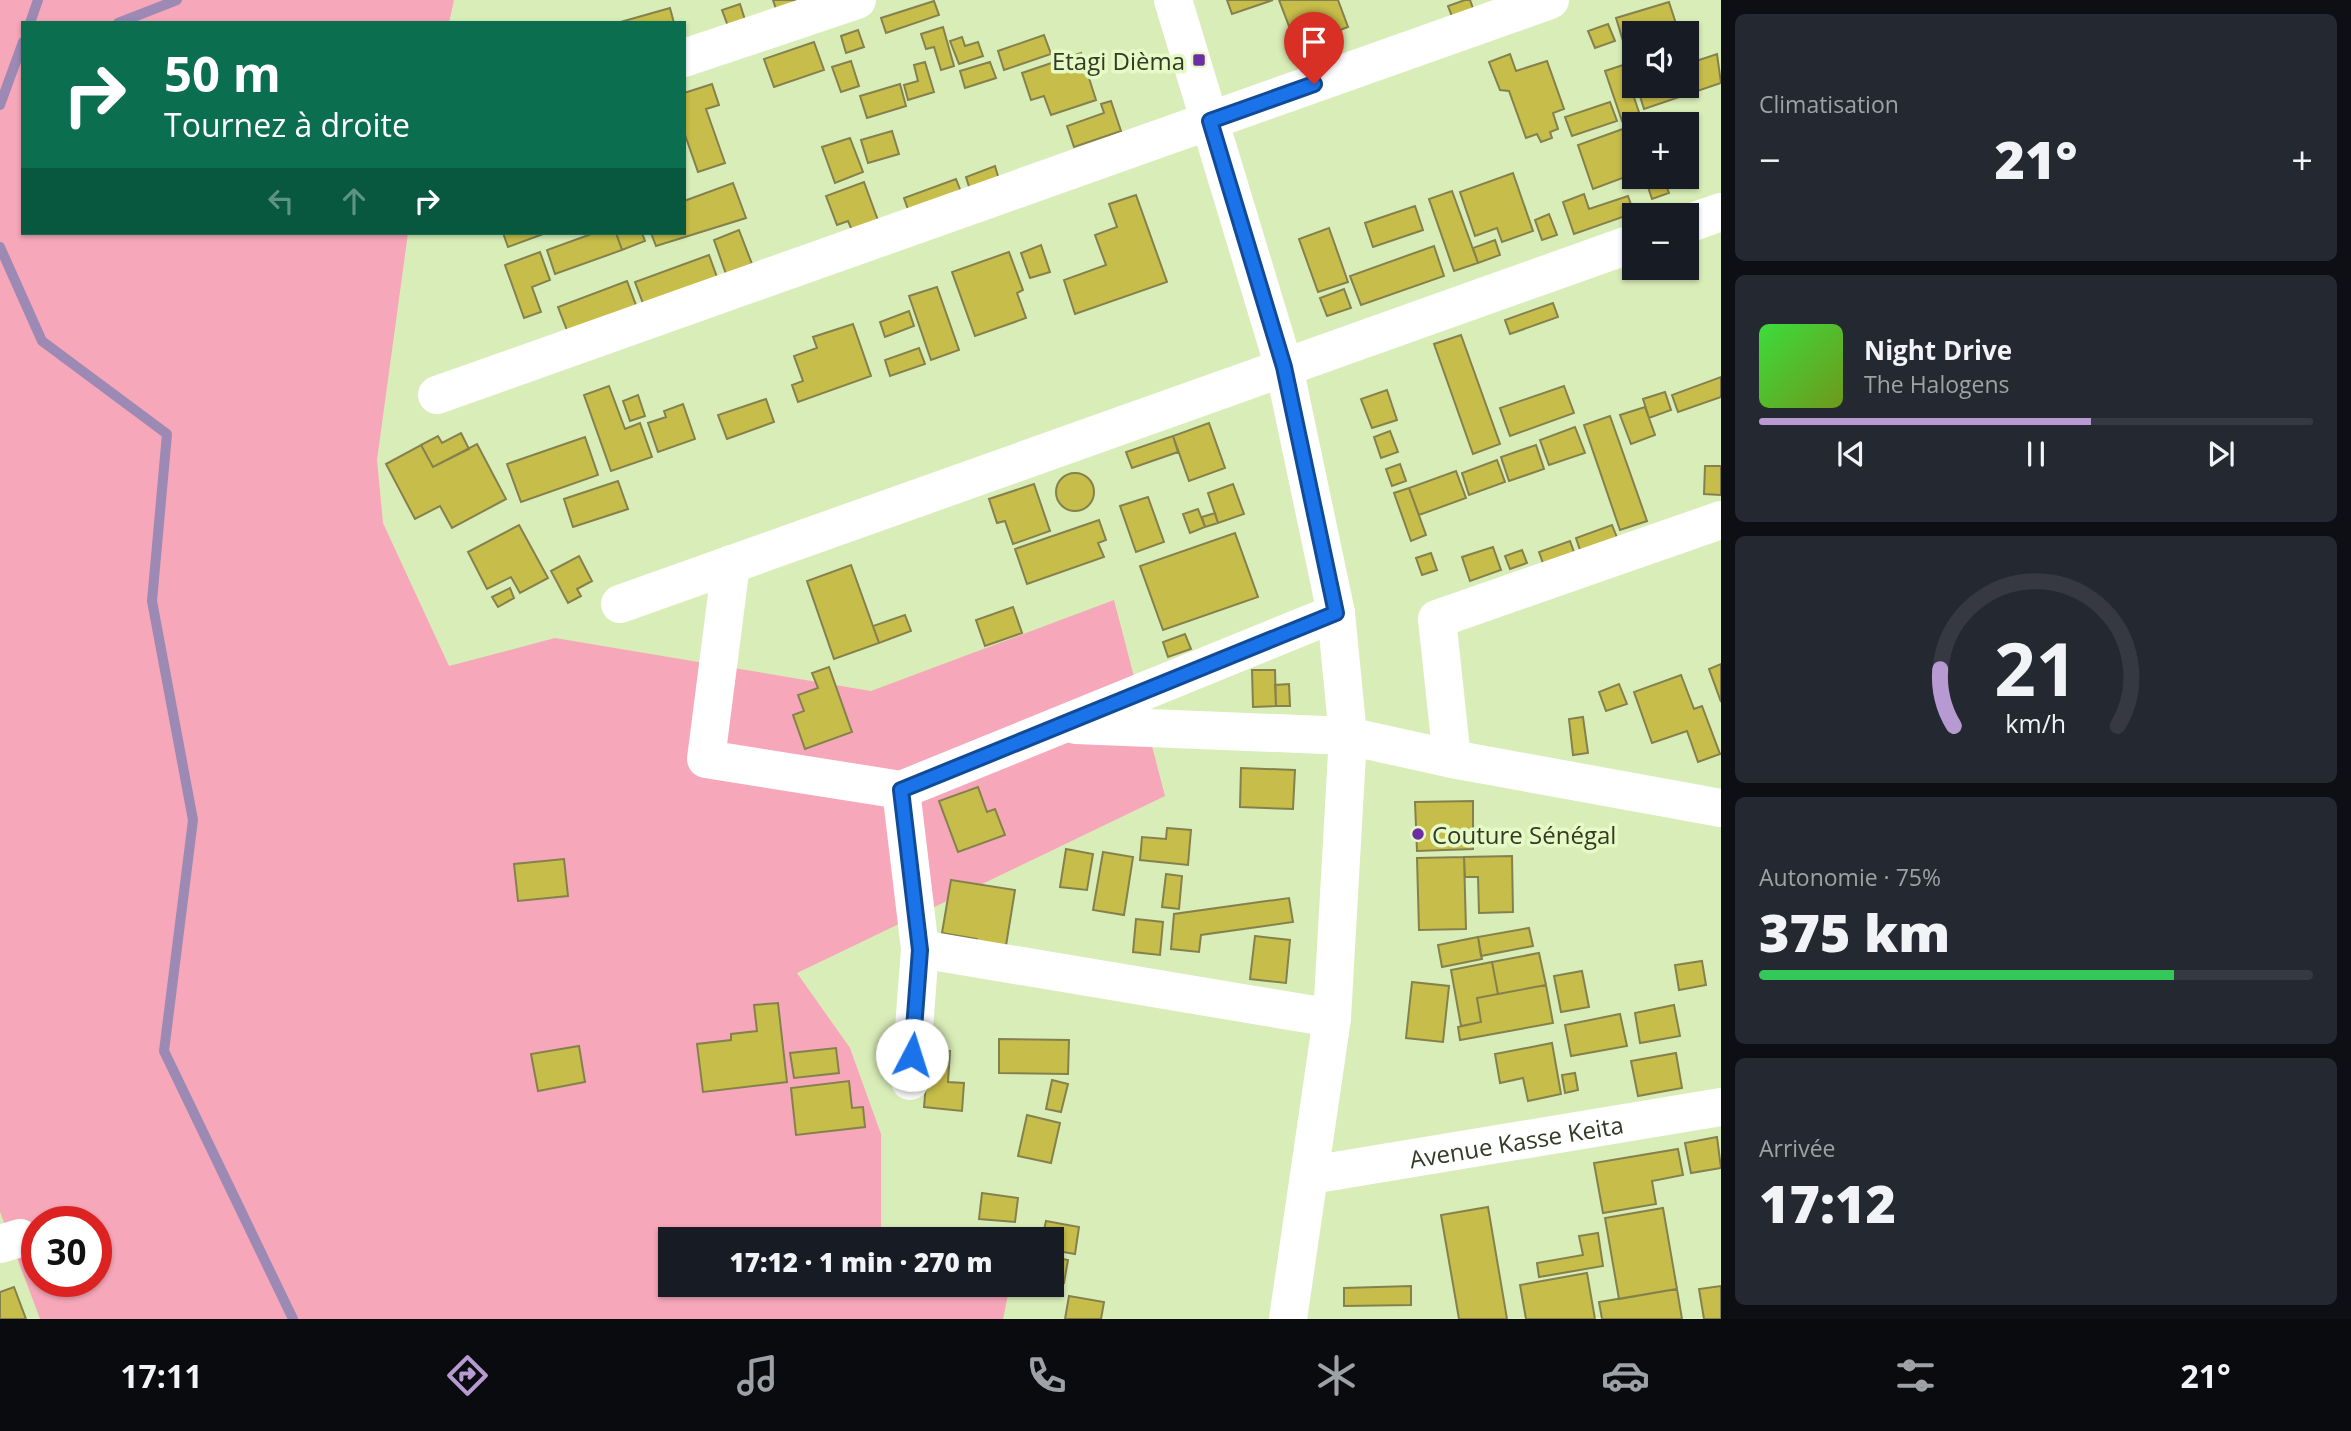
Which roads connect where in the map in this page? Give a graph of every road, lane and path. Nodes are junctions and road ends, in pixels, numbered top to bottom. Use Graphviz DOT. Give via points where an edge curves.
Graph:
graph roads {
  1 [pos="857,0"];
  2 [pos="1173,0"];
  3 [pos="1550,0"];
  4 [pos="686,57"];
  5 [pos="1210,121"];
  6 [pos="1721,212"];
  7 [pos="1699,220"];
  8 [pos="1622,247"];
  9 [pos="1284,367"];
  10 [pos="437,395"];
  11 [pos="1721,520"];
  12 [pos="731,564"];
  13 [pos="620,604"];
  14 [pos="1336,613"];
  15 [pos="1061,725"];
  16 [pos="1348,736"];
  17 [pos="1452,760"];
  18 [pos="901,790"];
  19 [pos="1721,808"];
  20 [pos="920,950"];
  21 [pos="1332,1018"];
  22 [pos="910,1081"];
  23 [pos="1721,1107"];
  24 [pos="1311,1175"];
  25 [pos="1288,1319"];
  1 -- 4 [label="street"];
  2 -- 5 [label="street"];
  3 -- 5 [label="street"];
  5 -- 9 [label="street"];
  5 -- 10 [label="street"];
  6 -- 7 [label="street"];
  8 -- 9 [label="street"];
  9 -- 12 [label="street"];
  9 -- 14 [label="street"];
  11 -- 17 [label="street" via="1437,619"];
  12 -- 13 [label="street"];
  12 -- 18 [label="street" via="706,759"];
  14 -- 15 [label="street"];
  14 -- 16 [label="street"];
  15 -- 16 [label="street"];
  15 -- 18 [label="street"];
  16 -- 17 [label="street"];
  16 -- 21 [label="street"];
  17 -- 19 [label="street"];
  18 -- 20 [label="street"];
  20 -- 21 [label="street"];
  20 -- 22 [label="street"];
  21 -- 24 [label="street"];
  23 -- 24 [label="street, Avenue Kasse Keita"];
  24 -- 25 [label="street"];
}
